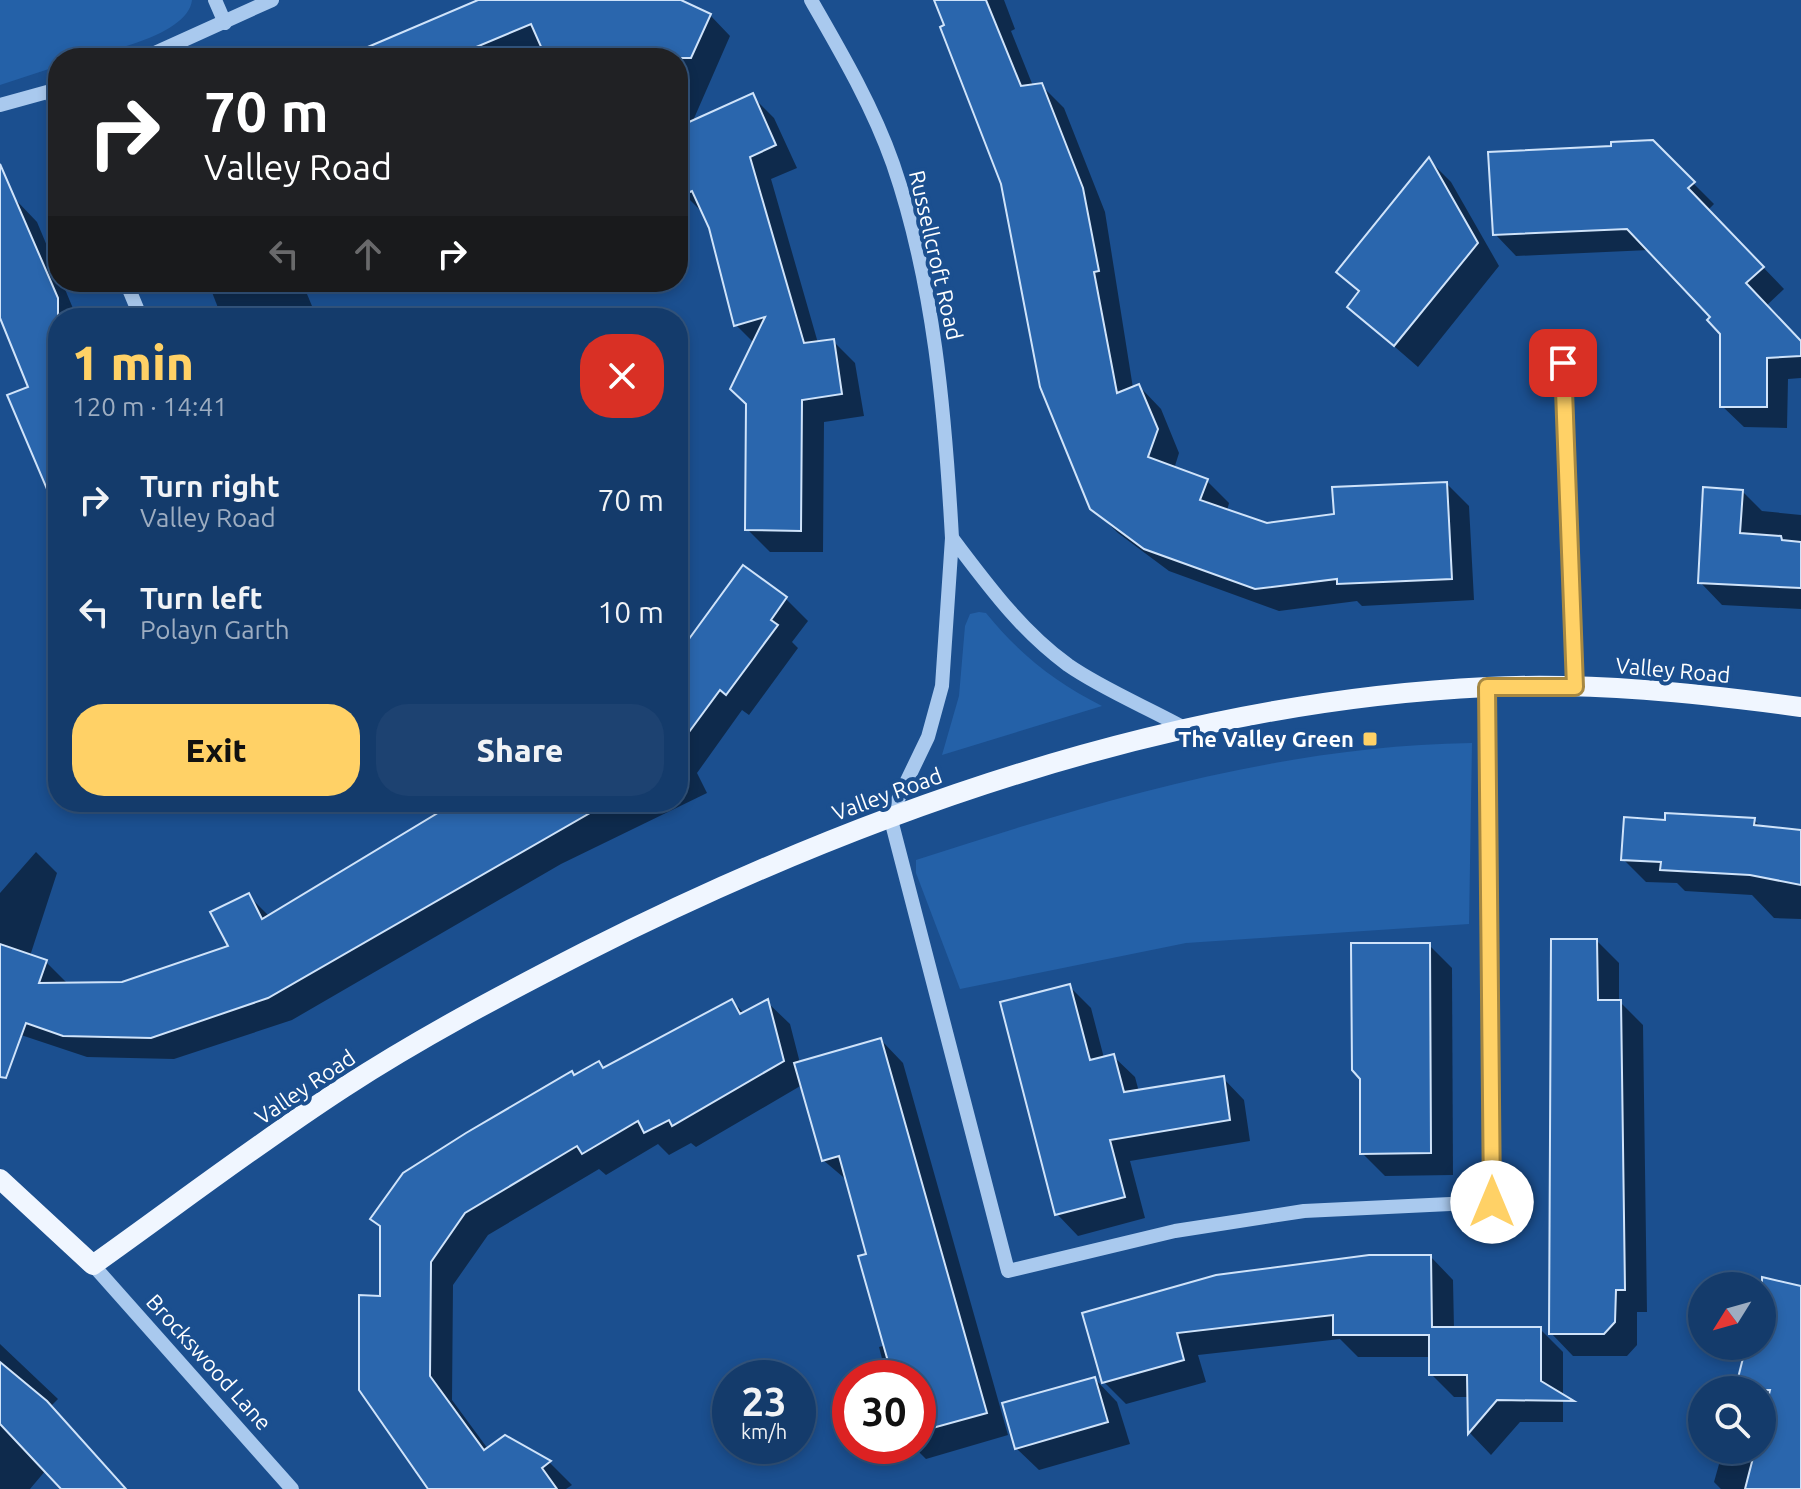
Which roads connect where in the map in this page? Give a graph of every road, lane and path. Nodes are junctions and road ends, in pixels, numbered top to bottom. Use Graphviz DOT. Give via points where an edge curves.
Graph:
graph roads {
  1 [pos="215,0"];
  2 [pos="272,0"];
  3 [pos="811,0"];
  4 [pos="225,23"];
  5 [pos="167,48"];
  6 [pos="48,93"];
  7 [pos="0,105"];
  8 [pos="1563,363"];
  9 [pos="952,538"];
  10 [pos="1487,687"];
  11 [pos="1575,687"];
  12 [pos="1801,707"];
  13 [pos="1188,730"];
  14 [pos="890,816"];
  15 [pos="0,1179"];
  16 [pos="93,1265"];
  17 [pos="292,1489"];
  1 -- 4 [label="street"];
  2 -- 4 [label="street"];
  3 -- 9 [label="street, Russellcroft Road" via="847,62 893,163 919,258 940,379"];
  4 -- 5 [label="street"];
  6 -- 7 [label="street"];
  8 -- 11 [label="street"];
  9 -- 13 [label="street" via="994,595 1060,658"];
  9 -- 14 [label="street, Russellcroft Road" via="942,686 928,737"];
  10 -- 11 [label="main road, Valley Road"];
  10 -- 13 [label="main road, Valley Road" via="1333,701"];
  10 -- 14 [label="street" via="1492,1202 1304,1211 1175,1231 1008,1271"];
  11 -- 12 [label="main road, Valley Road" via="1672,691"];
  13 -- 14 [label="main road, Valley Road" via="1019,774"];
  14 -- 16 [label="main road, Valley Road" via="669,910 497,997 344,1087"];
  15 -- 16 [label="main road"];
  16 -- 17 [label="street, Brockswood Lane"];
}
